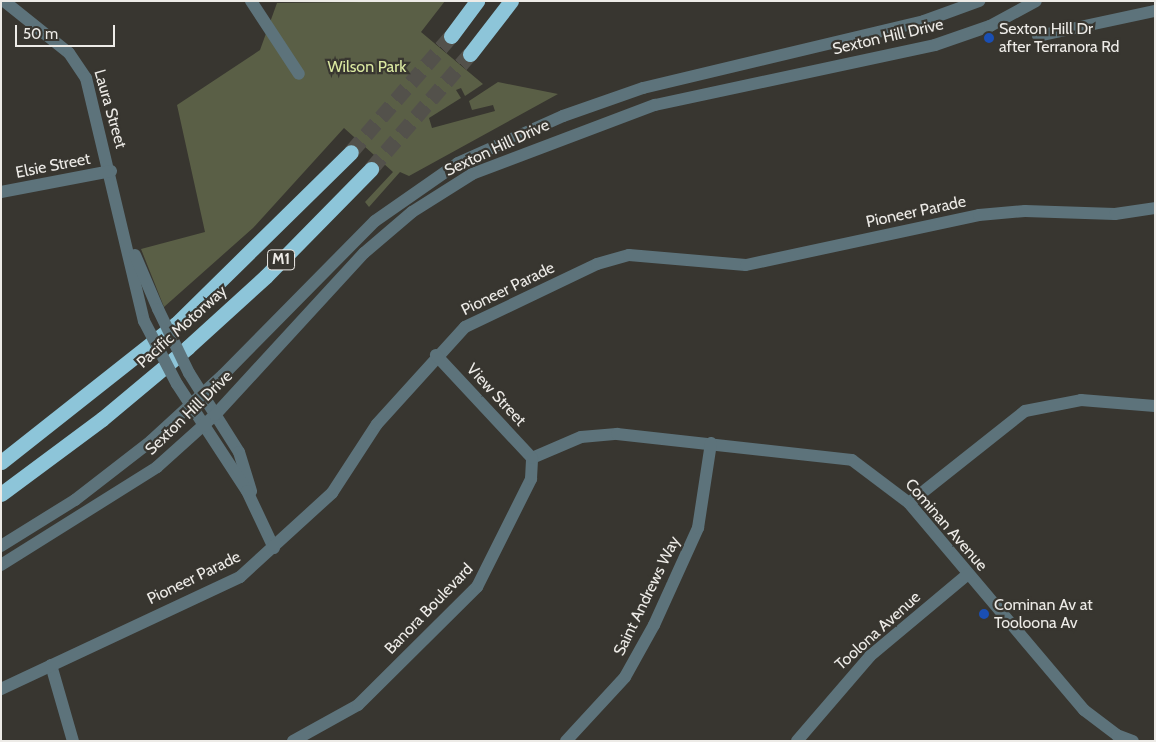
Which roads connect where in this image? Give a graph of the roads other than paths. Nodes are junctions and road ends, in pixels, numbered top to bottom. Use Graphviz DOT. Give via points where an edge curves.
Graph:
graph roads {
  1 [pos="4,1"];
  2 [pos="251,1"];
  3 [pos="477,1"];
  4 [pos="511,1"];
  5 [pos="979,1"];
  6 [pos="1036,1"];
  7 [pos="1155,11"];
  8 [pos="451,36"];
  9 [pos="1038,36"];
  10 [pos="470,54"];
  11 [pos="299,74"];
  12 [pos="351,152"];
  13 [pos="371,169"];
  14 [pos="111,171"];
  15 [pos="1,192"];
  16 [pos="1155,208"];
  17 [pos="125,230"];
  18 [pos="436,355"];
  19 [pos="203,395"];
  20 [pos="190,406"];
  21 [pos="1155,406"];
  22 [pos="215,415"];
  23 [pos="203,427"];
  24 [pos="711,443"];
  25 [pos="532,458"];
  26 [pos="1,462"];
  27 [pos="1,494"];
  28 [pos="909,503"];
  29 [pos="254,505"];
  30 [pos="1,546"];
  31 [pos="274,548"];
  32 [pos="1,565"];
  33 [pos="968,574"];
  34 [pos="51,665"];
  35 [pos="1,688"];
  36 [pos="73,741"];
  37 [pos="293,741"];
  38 [pos="566,741"];
  39 [pos="797,741"];
  40 [pos="1133,741"];
  1 -- 14 [label="street, Laura Street" via="58,43 82,68"];
  2 -- 11 [label="street"];
  3 -- 8 [label="highway"];
  4 -- 10 [label="highway"];
  5 -- 19 [label="street, Sexton Hill Drive" via="924,21 643,88 482,151 437,176 375,221"];
  6 -- 22 [label="street, Sexton Hill Drive" via="990,26 935,45 655,105 472,174 412,212 364,253"];
  7 -- 9 [label="street"];
  12 -- 26 [label="highway, Pacific Motorway / M1" via="176,324"];
  13 -- 27 [label="highway, Pacific Motorway / M1" via="188,347 102,419"];
  14 -- 15 [label="street, Elsie Street"];
  14 -- 17 [label="street, Laura Street"];
  16 -- 18 [label="street, Pioneer Parade" via="1115,214 1025,211 979,216 746,266 615,257 476,319"];
  17 -- 19 [label="street, Laura Street, bridge" via="158,309"];
  17 -- 20 [label="street, Laura Street, bridge" via="144,320"];
  18 -- 25 [label="street, View Street"];
  18 -- 31 [label="street, Pioneer Parade" via="377,424 332,494"];
  19 -- 20 [label="street, Sexton Hill Drive"];
  19 -- 22 [label="street, Laura Street"];
  20 -- 23 [label="street, Laura Street"];
  20 -- 30 [label="street, Sexton Hill Drive" via="97,484"];
  21 -- 28 [label="street" via="1081,400 1025,411"];
  22 -- 23 [label="street, Sexton Hill Drive"];
  22 -- 29 [label="street, Laura Street" via="241,457"];
  23 -- 29 [label="street, Laura Street"];
  23 -- 32 [label="street, Sexton Hill Drive" via="130,487"];
  24 -- 25 [label="street, Cominan Avenue" via="599,434 569,440"];
  24 -- 28 [label="street, Cominan Avenue" via="852,460"];
  24 -- 38 [label="street, Saint Andrews Way" via="698,528 654,625 625,677"];
  25 -- 37 [label="street, Banora Boulevard" via="531,479 477,587 358,705"];
  28 -- 33 [label="street, Cominan Avenue"];
  29 -- 31 [label="street"];
  31 -- 34 [label="street, Pioneer Parade" via="240,577"];
  33 -- 39 [label="street, Toolona Avenue" via="870,656"];
  33 -- 40 [label="street, Cominan Avenue" via="1084,710 1117,735"];
  34 -- 35 [label="street, Pioneer Parade"];
  34 -- 36 [label="street"];
}
